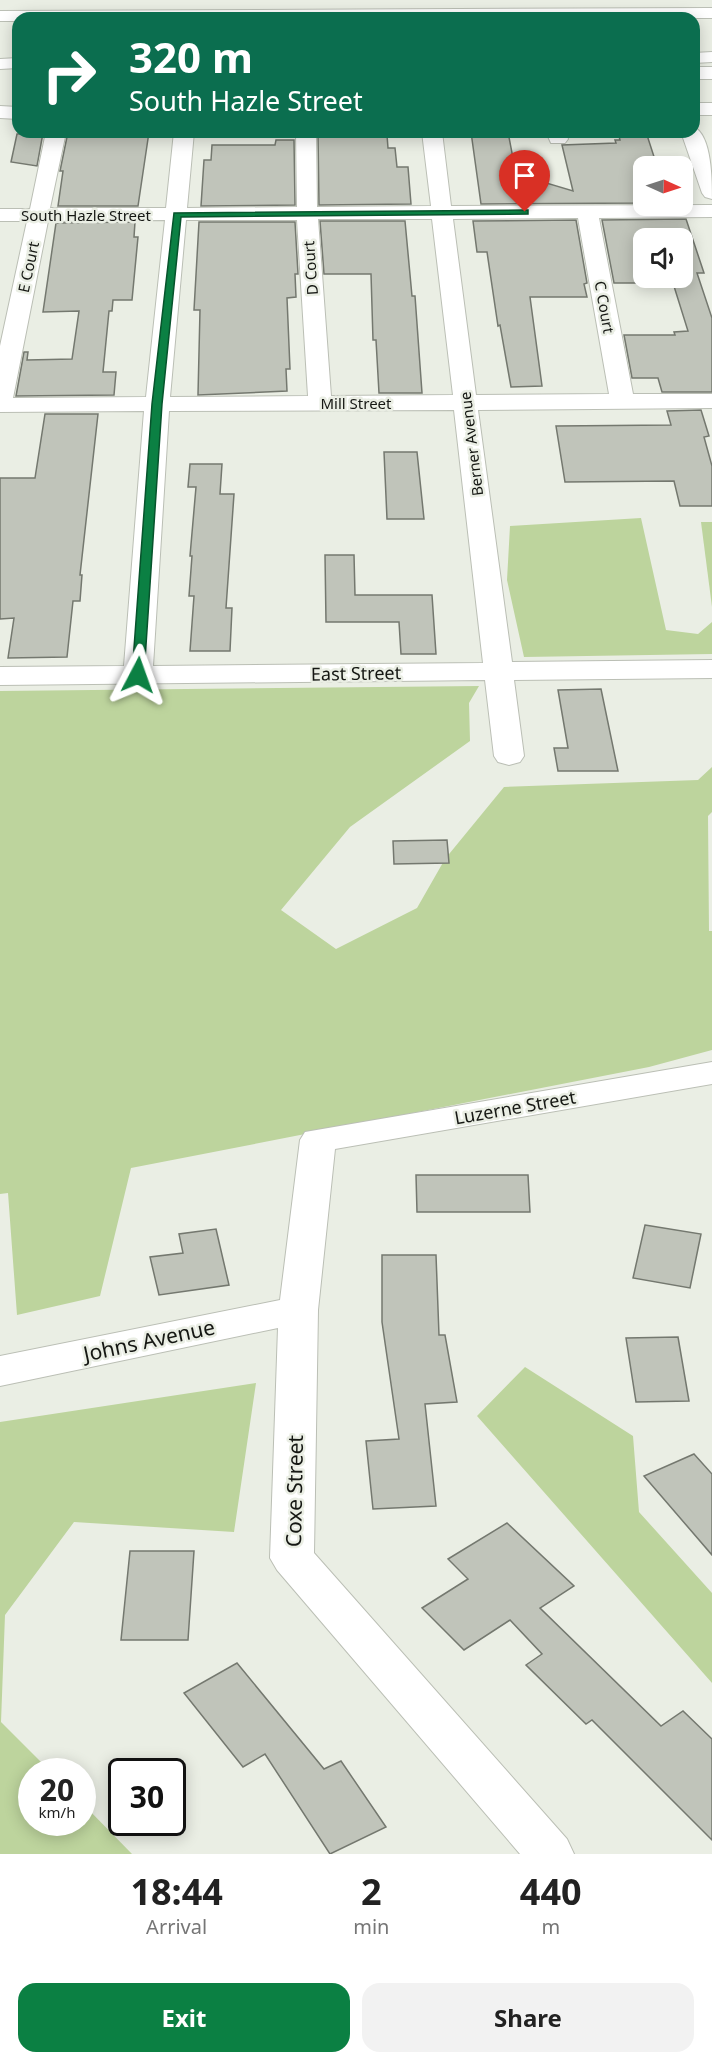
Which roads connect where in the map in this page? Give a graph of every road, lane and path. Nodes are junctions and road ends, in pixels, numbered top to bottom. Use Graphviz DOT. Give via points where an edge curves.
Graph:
graph roads {
  1 [pos="305,7"];
  2 [pos="532,7"];
  3 [pos="81,8"];
  4 [pos="649,10"];
  5 [pos="195,11"];
  6 [pos="417,11"];
  7 [pos="40,12"];
  8 [pos="691,12"];
  9 [pos="55,138"];
  10 [pos="183,138"];
  11 [pos="306,138"];
  12 [pos="433,138"];
  13 [pos="693,138"];
  14 [pos="712,193"];
  15 [pos="712,211"];
  16 [pos="587,212"];
  17 [pos="442,213"];
  18 [pos="307,214"];
  19 [pos="0,215"];
  20 [pos="177,215"];
  21 [pos="38,216"];
  22 [pos="712,401"];
  23 [pos="622,402"];
  24 [pos="0,403"];
  25 [pos="466,403"];
  26 [pos="157,404"];
  27 [pos="320,404"];
  28 [pos="712,669"];
  29 [pos="498,671"];
  30 [pos="138,675"];
  31 [pos="0,676"];
  32 [pos="509,756"];
  33 [pos="712,1073"];
  34 [pos="318,1140"];
  35 [pos="298,1310"];
  36 [pos="0,1371"];
  37 [pos="550,1854"];
  1 -- 5 [label="street"];
  1 -- 6 [label="street"];
  2 -- 4 [label="street"];
  2 -- 6 [label="street"];
  3 -- 5 [label="street"];
  3 -- 7 [label="street"];
  4 -- 8 [label="street"];
  9 -- 21 [label="street, E Court"];
  10 -- 20 [label="street"];
  11 -- 18 [label="street, D Court"];
  12 -- 17 [label="street, Berner Avenue"];
  13 -- 14 [label="street"];
  15 -- 16 [label="street, South Hazle Street"];
  16 -- 17 [label="street, South Hazle Street"];
  16 -- 23 [label="street, C Court"];
  17 -- 18 [label="street, South Hazle Street"];
  17 -- 25 [label="street, Berner Avenue"];
  18 -- 20 [label="street, South Hazle Street"];
  18 -- 27 [label="street, D Court"];
  19 -- 21 [label="street, South Hazle Street"];
  20 -- 21 [label="street, South Hazle Street"];
  20 -- 26 [label="street"];
  21 -- 24 [label="street, E Court"];
  22 -- 23 [label="street, Mill Street"];
  23 -- 25 [label="street, Mill Street"];
  24 -- 26 [label="street, Mill Street"];
  25 -- 27 [label="street, Mill Street"];
  25 -- 29 [label="street, Berner Avenue"];
  26 -- 27 [label="street, Mill Street"];
  26 -- 30 [label="street"];
  28 -- 29 [label="street, East Street"];
  29 -- 30 [label="street, East Street"];
  29 -- 32 [label="street, Berner Avenue"];
  30 -- 31 [label="street, East Street"];
  33 -- 34 [label="street, Luzerne Street"];
  34 -- 35 [label="street, Coxe Street"];
  35 -- 36 [label="street, Johns Avenue"];
  35 -- 37 [label="street, Coxe Street" via="292,1558"];
}
